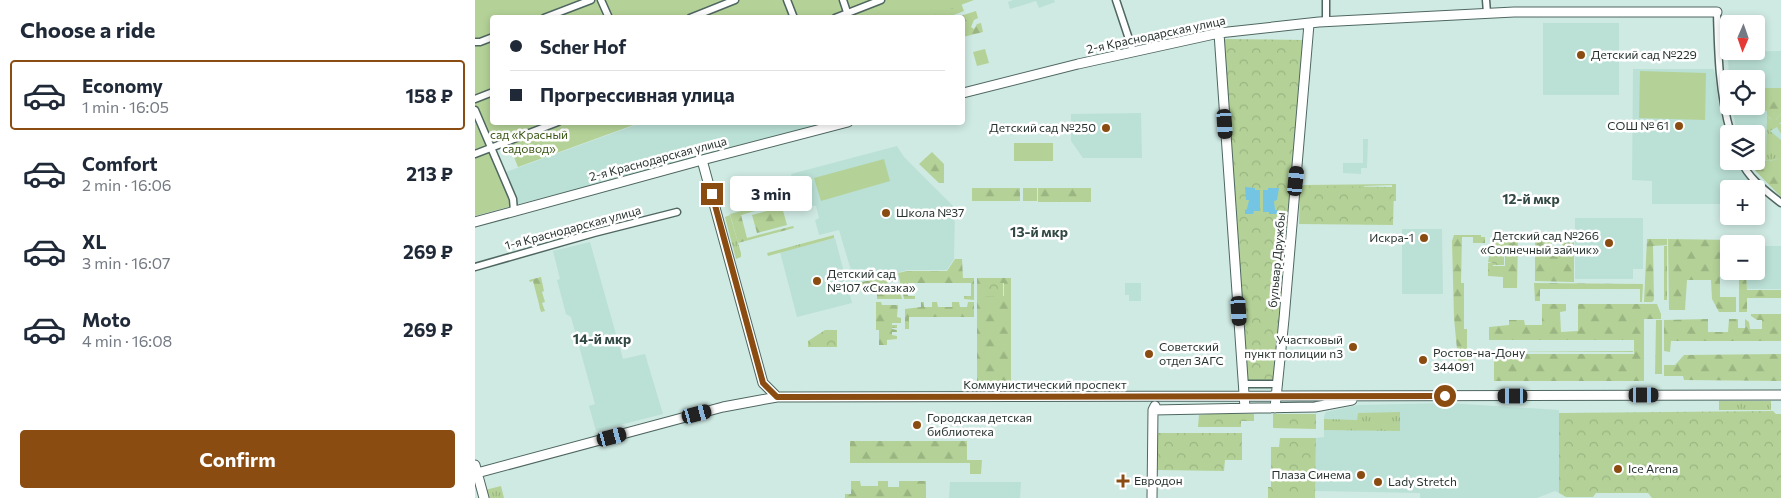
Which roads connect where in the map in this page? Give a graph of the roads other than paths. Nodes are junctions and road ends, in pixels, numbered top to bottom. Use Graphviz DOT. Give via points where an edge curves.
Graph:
graph roads {
  1 [pos="591,0"];
  2 [pos="601,0"];
  3 [pos="735,0"];
  4 [pos="787,0"];
  5 [pos="843,0"];
  6 [pos="881,0"];
  7 [pos="1117,0"];
  8 [pos="1326,0"];
  9 [pos="1487,0"];
  10 [pos="1717,12"];
  11 [pos="1487,13"];
  12 [pos="552,15"];
  13 [pos="608,15"];
  14 [pos="698,15"];
  15 [pos="793,15"];
  16 [pos="849,15"];
  17 [pos="1326,22"];
  18 [pos="1309,26"];
  19 [pos="1219,34"];
  20 [pos="490,38"];
  21 [pos="475,42"];
  22 [pos="1133,51"];
  23 [pos="490,93"];
  24 [pos="965,93"];
  25 [pos="475,99"];
  26 [pos="475,110"];
  27 [pos="550,125"];
  28 [pos="836,125"];
  29 [pos="1728,125"];
  30 [pos="491,148"];
  31 [pos="475,154"];
  32 [pos="702,160"];
  33 [pos="1746,170"];
  34 [pos="1781,203"];
  35 [pos="514,211"];
  36 [pos="677,212"];
  37 [pos="475,222"];
  38 [pos="475,267"];
  39 [pos="763,383"];
  40 [pos="1244,384"];
  41 [pos="1278,384"];
  42 [pos="1781,395"];
  43 [pos="1245,396"];
  44 [pos="1276,396"];
  45 [pos="1370,396"];
  46 [pos="777,397"];
  47 [pos="1143,398"];
  48 [pos="1160,398"];
  49 [pos="755,400"];
  50 [pos="1245,408"];
  51 [pos="1275,408"];
  52 [pos="1153,410"];
  53 [pos="476,469"];
  54 [pos="484,498"];
  55 [pos="1152,498"];
  1 -- 12 [label="street"];
  2 -- 13 [label="street"];
  3 -- 14 [label="street"];
  4 -- 15 [label="street"];
  5 -- 16 [label="street"];
  6 -- 16 [label="street"];
  7 -- 22 [label="street"];
  8 -- 17 [label="street"];
  9 -- 11 [label="street"];
  10 -- 11 [label="street, 2-я Краснодарская улица"];
  10 -- 29 [label="street" via="1718,57"];
  11 -- 17 [label="street, 2-я Краснодарская улица"];
  17 -- 18 [label="street, 2-я Краснодарская улица"];
  18 -- 19 [label="street, 2-я Краснодарская улица"];
  18 -- 41 [label="street, бульвар Дружбы"];
  19 -- 22 [label="street, 2-я Краснодарская улица"];
  19 -- 40 [label="street"];
  20 -- 21 [label="street"];
  22 -- 24 [label="street, 2-я Краснодарская улица"];
  23 -- 25 [label="street"];
  26 -- 30 [label="street"];
  27 -- 30 [label="street"];
  28 -- 32 [label="street, 2-я Краснодарская улица"];
  30 -- 31 [label="street"];
  30 -- 35 [label="street" via="513,199"];
  32 -- 35 [label="street, 2-я Краснодарская улица"];
  32 -- 39 [label="street"];
  33 -- 34 [label="street" via="1759,186"];
  35 -- 37 [label="street, 2-я Краснодарская улица"];
  36 -- 38 [label="street, 1-я Краснодарская улица"];
  39 -- 46 [label="street"];
  39 -- 49 [label="street"];
  40 -- 41 [label="street"];
  40 -- 43 [label="street"];
  41 -- 44 [label="street, бульвар Дружбы"];
  42 -- 45 [label="street, Коммунистический проспект"];
  43 -- 44 [label="street, Коммунистический проспект"];
  43 -- 48 [label="street, Коммунистический проспект"];
  43 -- 50 [label="street"];
  44 -- 45 [label="street, Коммунистический проспект"];
  44 -- 51 [label="street, бульвар Дружбы"];
  45 -- 51 [label="street, Коммунистический проспект" via="1315,407"];
  46 -- 47 [label="street, Коммунистический проспект"];
  46 -- 49 [label="street, Коммунистический проспект"];
  47 -- 48 [label="street, Коммунистический проспект"];
  47 -- 52 [label="street, Коммунистический проспект"];
  48 -- 52 [label="street"];
  49 -- 53 [label="street, Коммунистический проспект"];
  50 -- 51 [label="street, Коммунистический проспект"];
  50 -- 52 [label="street, Коммунистический проспект"];
  52 -- 55 [label="street"];
  53 -- 54 [label="street"];
}
